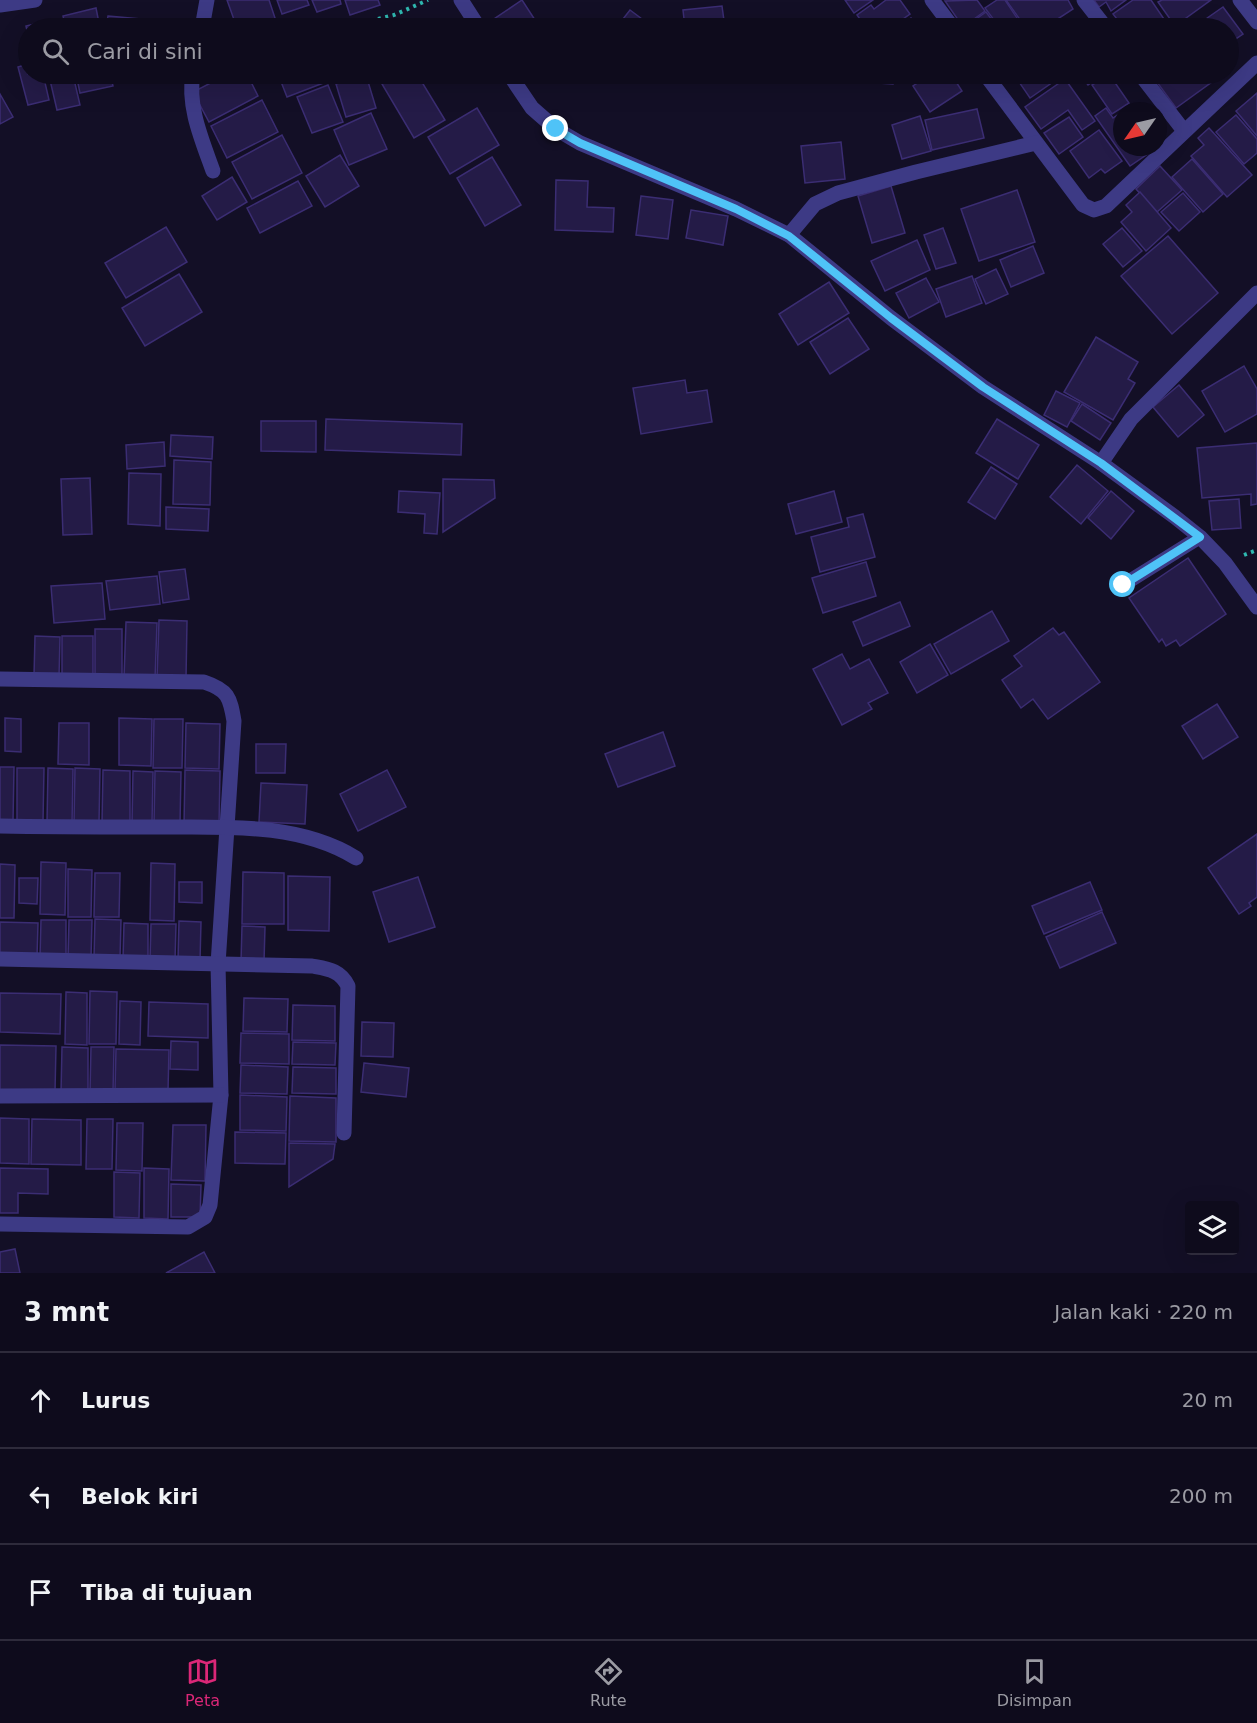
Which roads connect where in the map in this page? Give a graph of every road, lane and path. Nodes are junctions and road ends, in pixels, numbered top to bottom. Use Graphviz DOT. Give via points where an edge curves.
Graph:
graph roads {
  1 [pos="35,0"];
  2 [pos="207,0"];
  3 [pos="428,0"];
  4 [pos="460,0"];
  5 [pos="932,0"];
  6 [pos="1084,0"];
  7 [pos="1240,0"];
  8 [pos="0,5"];
  9 [pos="204,18"];
  10 [pos="382,18"];
  11 [pos="472,18"];
  12 [pos="946,18"];
  13 [pos="1098,18"];
  14 [pos="1257,22"];
  15 [pos="1257,63"];
  16 [pos="1239,80"];
  17 [pos="191,84"];
  18 [pos="515,84"];
  19 [pos="992,84"];
  20 [pos="1148,84"];
  21 [pos="1234,84"];
  22 [pos="1184,131"];
  23 [pos="1036,143"];
  24 [pos="213,171"];
  25 [pos="789,236"];
  26 [pos="1257,293"];
  27 [pos="1101,463"];
  28 [pos="1200,537"];
  29 [pos="1123,585"];
  30 [pos="1257,607"];
  31 [pos="0,679"];
  32 [pos="0,826"];
  33 [pos="227,828"];
  34 [pos="356,858"];
  35 [pos="0,958"];
  36 [pos="218,964"];
  37 [pos="221,1095"];
  38 [pos="0,1096"];
  39 [pos="344,1132"];
  40 [pos="0,1224"];
  1 -- 8 [label="street"];
  2 -- 9 [label="street"];
  3 -- 10 [label="path"];
  4 -- 11 [label="street"];
  5 -- 12 [label="street"];
  6 -- 13 [label="street"];
  7 -- 14 [label="street"];
  15 -- 16 [label="street"];
  17 -- 24 [label="street" via="197,125"];
  18 -- 25 [label="street" via="532,108 580,143 736,209"];
  19 -- 23 [label="street"];
  20 -- 22 [label="street"];
  21 -- 22 [label="street"];
  22 -- 23 [label="street" via="1106,206 1094,210 1083,205"];
  23 -- 25 [label="street" via="838,193 816,204"];
  25 -- 27 [label="street" via="983,387"];
  26 -- 27 [label="street" via="1131,419"];
  27 -- 28 [label="street"];
  28 -- 29 [label="lane"];
  28 -- 30 [label="street"];
  31 -- 33 [label="street" via="204,682 220,687 231,704 234,721"];
  32 -- 33 [label="street"];
  33 -- 34 [label="street" via="283,832 322,841"];
  33 -- 36 [label="street"];
  35 -- 36 [label="street"];
  36 -- 37 [label="street"];
  36 -- 39 [label="street" via="312,966 342,976 348,986"];
  37 -- 38 [label="street"];
  37 -- 40 [label="street" via="210,1205 205,1217 197,1222 188,1227"];
}
